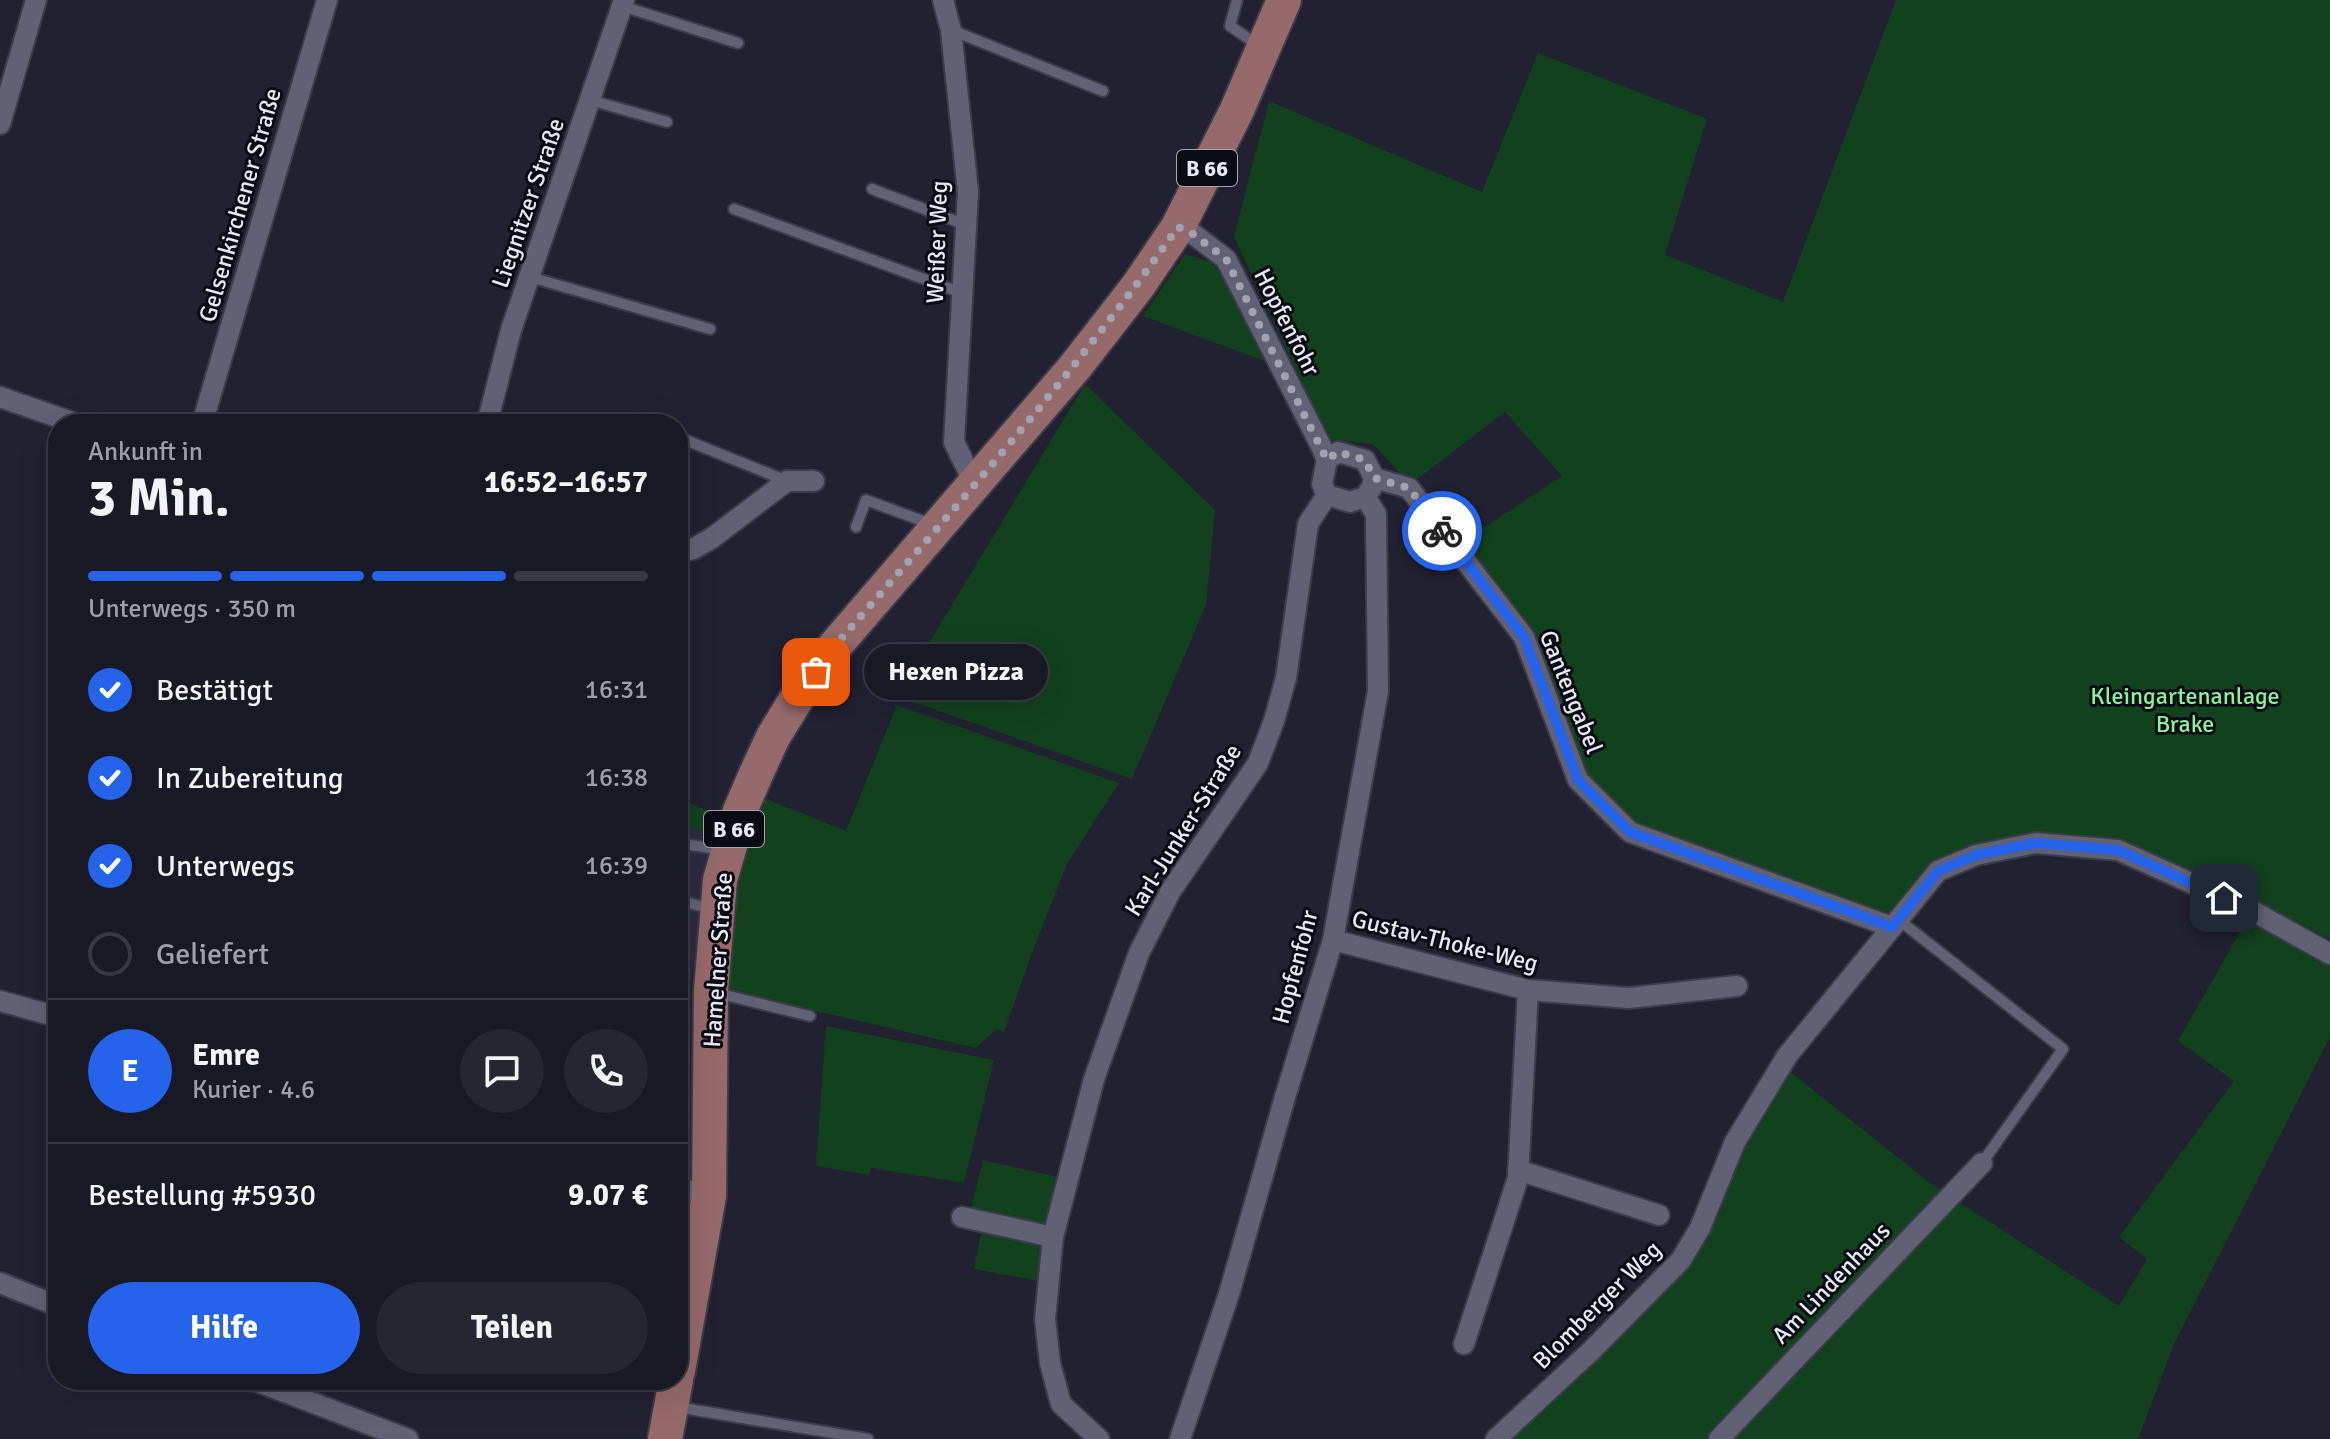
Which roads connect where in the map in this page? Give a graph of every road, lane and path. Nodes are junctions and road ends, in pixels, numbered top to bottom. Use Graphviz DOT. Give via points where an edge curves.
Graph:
graph roads {
  1 [pos="36,0"];
  2 [pos="327,0"];
  3 [pos="943,0"];
  4 [pos="1237,0"];
  5 [pos="1284,0"];
  6 [pos="623,3"];
  7 [pos="951,30"];
  8 [pos="738,43"];
  9 [pos="1263,49"];
  10 [pos="1103,91"];
  11 [pos="590,100"];
  12 [pos="667,122"];
  13 [pos="0,124"];
  14 [pos="872,189"];
  15 [pos="734,209"];
  16 [pos="966,225"];
  17 [pos="1178,227"];
  18 [pos="530,277"];
  19 [pos="962,293"];
  20 [pos="710,329"];
  21 [pos="0,397"];
  22 [pos="48,414"];
  23 [pos="205,414"];
  24 [pos="490,414"];
  25 [pos="688,441"];
  26 [pos="1327,460"];
  27 [pos="1374,478"];
  28 [pos="787,481"];
  29 [pos="814,481"];
  30 [pos="974,483"];
  31 [pos="1327,495"];
  32 [pos="1365,497"];
  33 [pos="938,526"];
  34 [pos="856,527"];
  35 [pos="688,550"];
  36 [pos="689,845"];
  37 [pos="727,851"];
  38 [pos="688,903"];
  39 [pos="717,910"];
  40 [pos="1895,924"];
  41 [pos="1333,940"];
  42 [pos="2330,954"];
  43 [pos="1737,986"];
  44 [pos="1528,990"];
  45 [pos="711,991"];
  46 [pos="0,1001"];
  47 [pos="48,1014"];
  48 [pos="810,1016"];
  49 [pos="1982,1163"];
  50 [pos="1518,1170"];
  51 [pos="694,1192"];
  52 [pos="1659,1215"];
  53 [pos="962,1217"];
  54 [pos="1053,1237"];
  55 [pos="688,1259"];
  56 [pos="0,1283"];
  57 [pos="48,1302"];
  58 [pos="1464,1344"];
  59 [pos="279,1390"];
  60 [pos="671,1408"];
  61 [pos="1497,1438"];
  62 [pos="408,1439"];
  63 [pos="868,1439"];
  64 [pos="1099,1439"];
  65 [pos="1180,1439"];
  66 [pos="1719,1439"];
  1 -- 13 [label="street"];
  2 -- 23 [label="street, Gelsenkirchener Straße"];
  3 -- 7 [label="street, Weißer Weg"];
  4 -- 9 [label="lane" via="1230,26"];
  5 -- 9 [label="main road, Hamelner Straße / B 66"];
  6 -- 8 [label="lane"];
  6 -- 11 [label="street, Liegnitzer Straße"];
  7 -- 10 [label="lane"];
  7 -- 16 [label="street, Weißer Weg" via="968,192"];
  9 -- 17 [label="main road, Hamelner Straße / B 66"];
  11 -- 12 [label="lane"];
  11 -- 18 [label="street, Liegnitzer Straße"];
  14 -- 16 [label="lane"];
  15 -- 19 [label="lane"];
  16 -- 19 [label="street, Weißer Weg"];
  17 -- 26 [label="street, Hopfenfohr" via="1226,259"];
  17 -- 30 [label="main road, Hamelner Straße / B 66" via="1075,367"];
  18 -- 20 [label="lane"];
  18 -- 24 [label="street, Liegnitzer Straße"];
  19 -- 30 [label="street, Weißer Weg" via="954,442"];
  21 -- 22 [label="street"];
  25 -- 28 [label="lane"];
  26 -- 27 [label="street" via="1338,452 1355,455 1365,460"];
  26 -- 31 [label="street, Hopfenfohr" via="1322,484"];
  27 -- 32 [label="street"];
  27 -- 40 [label="street, Gantengabel" via="1409,488 1524,637 1578,780 1630,832"];
  28 -- 29 [label="street"];
  28 -- 35 [label="street"];
  30 -- 33 [label="main road, Hamelner Straße / B 66"];
  31 -- 32 [label="street" via="1350,502"];
  31 -- 54 [label="street, Karl-Junker-Straße" via="1308,524 1286,678 1274,721 1258,763 1170,892 1139,953 1094,1079"];
  32 -- 41 [label="street, Hopfenfohr" via="1376,514 1378,691"];
  33 -- 34 [label="lane" via="866,500"];
  33 -- 37 [label="main road, Hamelner Straße / B 66" via="797,698 756,774"];
  36 -- 37 [label="lane"];
  37 -- 39 [label="main road, Hamelner Straße / B 66"];
  38 -- 39 [label="lane"];
  39 -- 45 [label="main road, Hamelner Straße / B 66"];
  40 -- 42 [label="street, Blomberger Weg" via="1938,871 1976,855 2036,843 2118,850 2251,910"];
  40 -- 49 [label="lane" via="2063,1049"];
  40 -- 61 [label="street, Blomberger Weg" via="1787,1056 1735,1142 1681,1260"];
  41 -- 44 [label="street, Gustav-Thoke-Weg"];
  41 -- 65 [label="street, Hopfenfohr" via="1229,1294"];
  43 -- 44 [label="street, Gustav-Thoke-Weg" via="1629,998"];
  44 -- 50 [label="street"];
  45 -- 48 [label="lane"];
  45 -- 51 [label="main road, Hamelner Straße / B 66"];
  46 -- 47 [label="street"];
  49 -- 66 [label="street, Am Lindenhaus"];
  50 -- 52 [label="street"];
  50 -- 58 [label="street"];
  51 -- 55 [label="main road, Hamelner Straße / B 66"];
  53 -- 54 [label="street"];
  54 -- 64 [label="street, Karl-Junker-Straße" via="1045,1319 1050,1363 1061,1404"];
  56 -- 57 [label="street"];
  59 -- 62 [label="street"];
  60 -- 63 [label="lane"];
}
